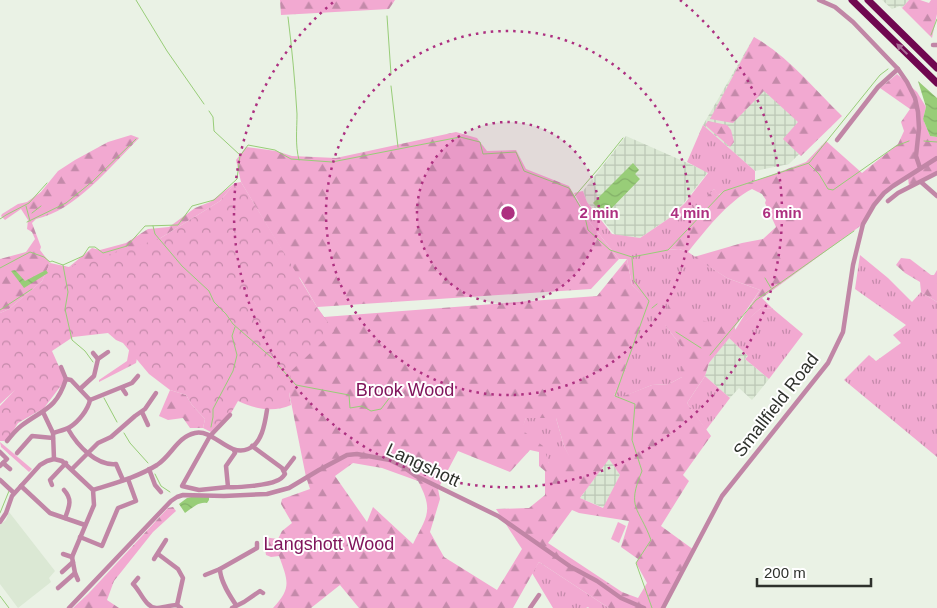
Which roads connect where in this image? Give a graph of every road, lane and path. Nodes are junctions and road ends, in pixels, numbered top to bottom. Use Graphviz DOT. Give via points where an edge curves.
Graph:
graph roads {
  1 [pos="819,0"];
  2 [pos="852,0"];
  3 [pos="868,0"];
  4 [pos="937,68"];
  5 [pos="898,69"];
  6 [pos="937,83"];
  7 [pos="837,140"];
  8 [pos="937,158"];
  9 [pos="920,168"];
  10 [pos="937,173"];
  11 [pos="921,182"];
  12 [pos="893,186"];
  13 [pos="898,193"];
  14 [pos="937,196"];
  15 [pos="888,201"];
  16 [pos="108,352"];
  17 [pos="93,353"];
  18 [pos="98,359"];
  19 [pos="61,367"];
  20 [pos="138,376"];
  21 [pos="66,379"];
  22 [pos="122,388"];
  23 [pos="80,389"];
  24 [pos="156,393"];
  25 [pos="126,394"];
  26 [pos="90,400"];
  27 [pos="267,410"];
  28 [pos="43,412"];
  29 [pos="142,412"];
  30 [pos="230,415"];
  31 [pos="148,425"];
  32 [pos="68,429"];
  33 [pos="53,435"];
  34 [pos="210,436"];
  35 [pos="7,441"];
  36 [pos="252,446"];
  37 [pos="234,450"];
  38 [pos="0,452"];
  39 [pos="88,452"];
  40 [pos="17,453"];
  41 [pos="294,458"];
  42 [pos="54,459"];
  43 [pos="66,463"];
  44 [pos="2,464"];
  45 [pos="10,469"];
  46 [pos="72,469"];
  47 [pos="149,469"];
  48 [pos="284,471"];
  49 [pos="126,479"];
  50 [pos="0,480"];
  51 [pos="52,485"];
  52 [pos="21,486"];
  53 [pos="228,487"];
  54 [pos="64,490"];
  55 [pos="93,490"];
  56 [pos="161,492"];
  57 [pos="14,494"];
  58 [pos="65,518"];
  59 [pos="0,522"];
  60 [pos="85,525"];
  61 [pos="80,537"];
  62 [pos="166,540"];
  63 [pos="260,553"];
  64 [pos="63,554"];
  65 [pos="158,554"];
  66 [pos="72,559"];
  67 [pos="154,559"];
  68 [pos="220,571"];
  69 [pos="62,572"];
  70 [pos="75,573"];
  71 [pos="205,574"];
  72 [pos="138,578"];
  73 [pos="78,580"];
  74 [pos="58,588"];
  75 [pos="260,590"];
  76 [pos="539,595"];
  77 [pos="179,607"];
  78 [pos="234,607"];
  79 [pos="643,607"];
  80 [pos="69,608"];
  81 [pos="530,608"];
  82 [pos="663,608"];
  1 -- 5 [label="street" via="843,13"];
  6 -- 2 [label="highway, one-way"];
  3 -- 4 [label="highway"];
  5 -- 7 [label="street" via="878,87"];
  5 -- 9 [label="street" via="916,105 919,128 916,156"];
  8 -- 9 [label="street, Smallfield Road"];
  9 -- 12 [label="street, Smallfield Road"];
  10 -- 11 [label="street"];
  11 -- 13 [label="street"];
  11 -- 14 [label="street"];
  12 -- 13 [label="street"];
  12 -- 82 [label="street, Smallfield Road" via="874,205 863,224 843,332 828,364 722,496"];
  13 -- 15 [label="street"];
  16 -- 18 [label="street"];
  17 -- 18 [label="street"];
  18 -- 23 [label="street" via="94,376"];
  19 -- 21 [label="street"];
  20 -- 22 [label="street"];
  21 -- 23 [label="street"];
  21 -- 28 [label="street" via="50,409"];
  22 -- 25 [label="street"];
  22 -- 26 [label="street"];
  23 -- 26 [label="street"];
  24 -- 29 [label="street"];
  26 -- 32 [label="street"];
  27 -- 36 [label="street" via="265,428"];
  28 -- 33 [label="street"];
  28 -- 35 [label="street" via="19,427"];
  29 -- 31 [label="street"];
  29 -- 39 [label="street"];
  30 -- 34 [label="street"];
  32 -- 33 [label="street"];
  32 -- 39 [label="street"];
  33 -- 40 [label="street" via="32,436"];
  33 -- 42 [label="street"];
  34 -- 37 [label="street"];
  34 -- 47 [label="street" via="197,433 186,436"];
  34 -- 53 [label="street" via="182,486 199,490"];
  36 -- 37 [label="street"];
  36 -- 48 [label="street"];
  37 -- 53 [label="street" via="226,466"];
  38 -- 44 [label="street" via="7,459"];
  39 -- 46 [label="street"];
  39 -- 49 [label="street" via="100,462 116,464"];
  41 -- 48 [label="street"];
  42 -- 43 [label="street"];
  42 -- 52 [label="street" via="40,465"];
  43 -- 46 [label="street"];
  43 -- 51 [label="street" via="50,480"];
  44 -- 45 [label="street"];
  46 -- 55 [label="street"];
  47 -- 49 [label="street"];
  47 -- 56 [label="street"];
  48 -- 53 [label="street" via="285,474 276,482"];
  49 -- 55 [label="street"];
  49 -- 61 [label="street" via="136,501 118,508 102,546"];
  50 -- 57 [label="street"];
  52 -- 57 [label="street"];
  52 -- 58 [label="street" via="50,513"];
  54 -- 58 [label="street" via="70,502"];
  55 -- 60 [label="street" via="94,505"];
  57 -- 59 [label="street"];
  58 -- 60 [label="street"];
  60 -- 61 [label="street"];
  61 -- 66 [label="street"];
  62 -- 65 [label="street"];
  63 -- 68 [label="street" via="257,546"];
  64 -- 66 [label="street"];
  65 -- 67 [label="street"];
  65 -- 77 [label="street" via="178,569 184,578"];
  66 -- 69 [label="street"];
  66 -- 70 [label="street"];
  68 -- 71 [label="street"];
  68 -- 78 [label="street"];
  70 -- 73 [label="street"];
  70 -- 74 [label="street"];
  72 -- 77 [label="street" via="133,584 149,606"];
  75 -- 78 [label="street"];
  76 -- 81 [label="street"];
  79 -- 80 [label="street, Langshott" via="621,598 571,567 498,516 390,460 358,454 332,462 288,488 267,494 177,497"];
}
